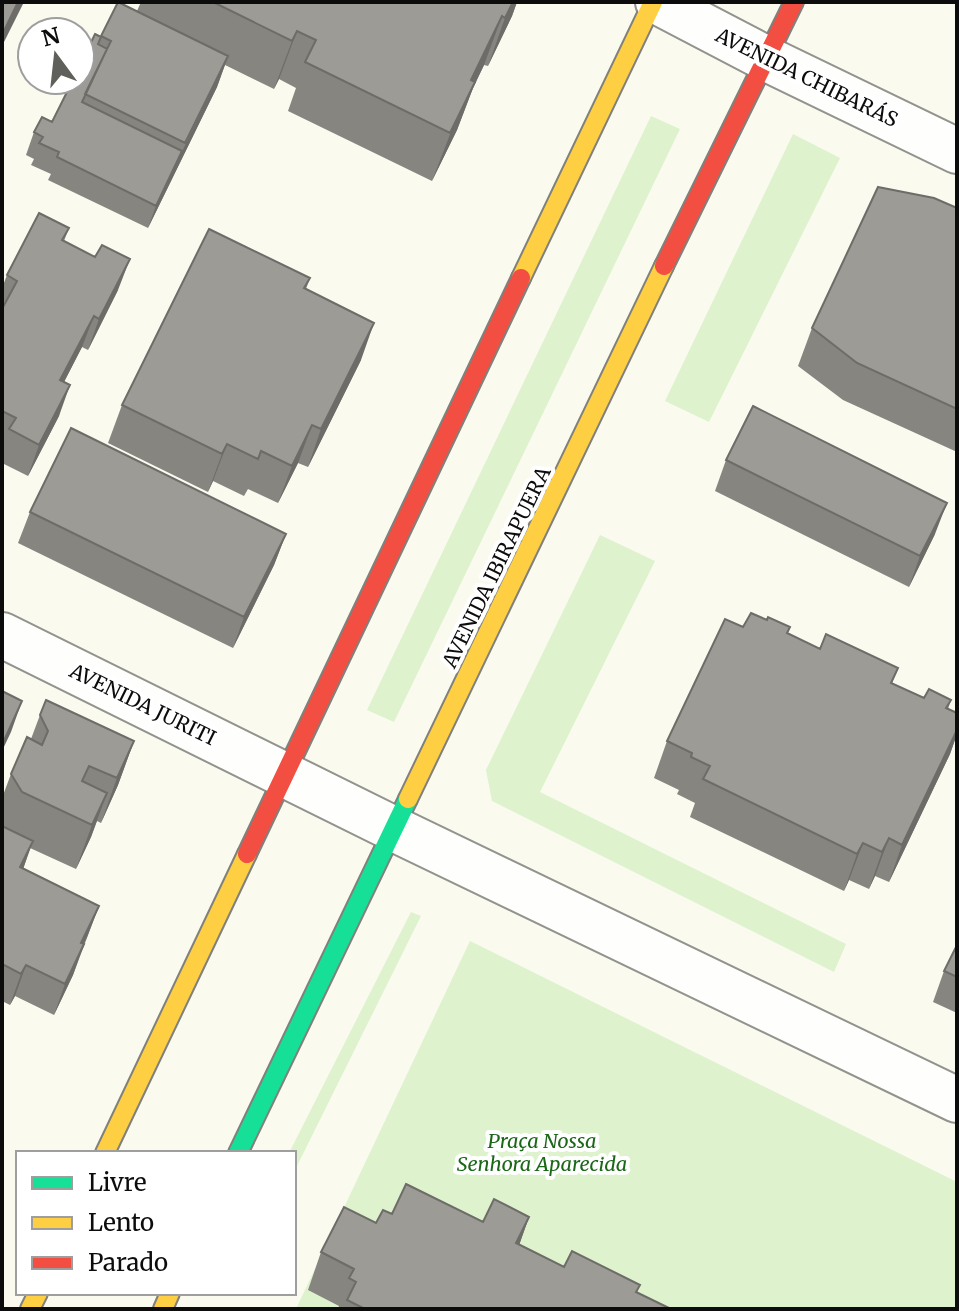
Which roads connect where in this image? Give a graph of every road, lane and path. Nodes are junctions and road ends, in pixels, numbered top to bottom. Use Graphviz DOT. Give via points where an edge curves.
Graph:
graph roads {
  1 [pos="655,2"];
  2 [pos="794,2"];
  3 [pos="767,59"];
  4 [pos="957,151"];
  5 [pos="2,635"];
  6 [pos="285,774"];
  7 [pos="394,829"];
  8 [pos="957,1100"];
  9 [pos="106,1151"];
  10 [pos="239,1151"];
  1 -- 3 [label="street, AVENIDA CHIBARÁS"];
  1 -- 6 [label="main road"];
  2 -- 3 [label="main road, AVENIDA IBIRAPUERA"];
  3 -- 4 [label="street, AVENIDA CHIBARÁS"];
  3 -- 7 [label="main road, AVENIDA IBIRAPUERA"];
  5 -- 6 [label="street, AVENIDA JURITI"];
  6 -- 7 [label="street, AVENIDA JURITI"];
  6 -- 9 [label="main road"];
  7 -- 8 [label="street"];
  7 -- 10 [label="main road, AVENIDA IBIRAPUERA"];
}
